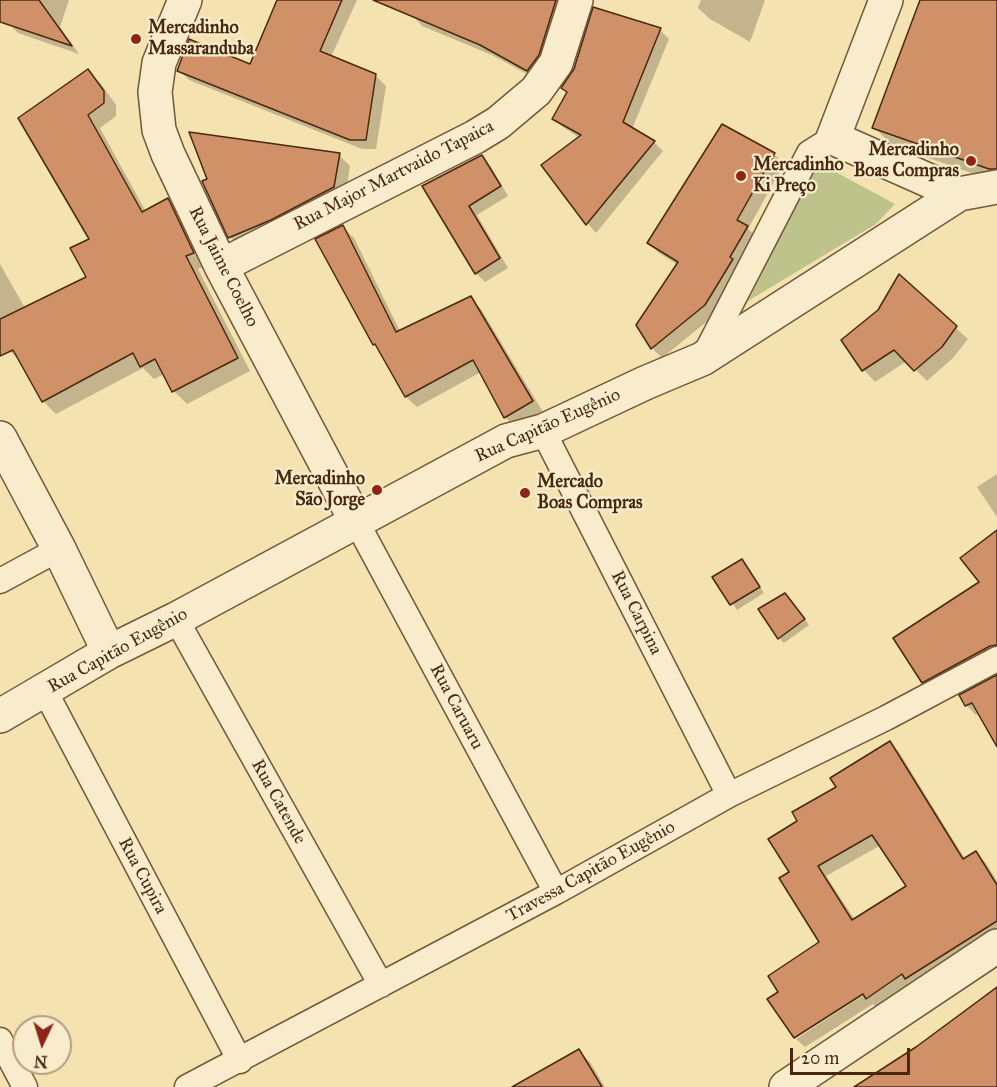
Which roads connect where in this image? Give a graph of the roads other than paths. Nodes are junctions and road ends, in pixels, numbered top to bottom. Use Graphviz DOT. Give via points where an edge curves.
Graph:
graph roads {
  1 [pos="185,0"];
  2 [pos="576,0"];
  3 [pos="886,0"];
  4 [pos="833,138"];
  5 [pos="997,187"];
  6 [pos="959,194"];
  7 [pos="221,266"];
  8 [pos="702,359"];
  9 [pos="543,431"];
  10 [pos="0,438"];
  11 [pos="356,521"];
  12 [pos="59,549"];
  13 [pos="0,581"];
  14 [pos="176,619"];
  15 [pos="109,652"];
  16 [pos="997,659"];
  17 [pos="45,691"];
  18 [pos="0,716"];
  19 [pos="729,795"];
  20 [pos="556,892"];
  21 [pos="997,946"];
  22 [pos="381,985"];
  23 [pos="0,1040"];
  24 [pos="240,1060"];
  25 [pos="825,1076"];
  26 [pos="25,1087"];
  27 [pos="187,1087"];
  28 [pos="786,1087"];
  1 -- 7 [label="street, Rua Jaime Coelho" via="159,63 155,92 159,130"];
  2 -- 7 [label="street, Rua Major Martvaido Tapaica" via="556,63 536,91 498,123"];
  3 -- 4 [label="street"];
  4 -- 6 [label="street"];
  4 -- 8 [label="lane" via="809,153"];
  5 -- 6 [label="street, Rua Capitão Eugênio"];
  6 -- 8 [label="street, Rua Capitão Eugênio"];
  7 -- 11 [label="street, Rua Jaime Coelho"];
  8 -- 9 [label="street, Rua Capitão Eugênio"];
  9 -- 11 [label="street, Rua Capitão Eugênio" via="506,441"];
  9 -- 19 [label="lane, Rua Carpina"];
  10 -- 12 [label="street"];
  11 -- 14 [label="street, Rua Capitão Eugênio"];
  11 -- 20 [label="lane, Rua Caruaru"];
  12 -- 13 [label="lane"];
  12 -- 15 [label="street"];
  14 -- 15 [label="street, Rua Capitão Eugênio"];
  14 -- 22 [label="lane, Rua Catende"];
  15 -- 17 [label="street, Rua Capitão Eugênio"];
  16 -- 19 [label="lane, Travessa Capitão Eugênio"];
  17 -- 18 [label="street, Rua Capitão Eugênio"];
  17 -- 24 [label="lane, Rua Cupira"];
  19 -- 20 [label="lane, Travessa Capitão Eugênio"];
  20 -- 22 [label="lane, Travessa Capitão Eugênio"];
  21 -- 25 [label="street"];
  22 -- 24 [label="lane, Travessa Capitão Eugênio"];
  23 -- 26 [label="lane"];
  24 -- 27 [label="lane, Travessa Capitão Eugênio"];
  25 -- 28 [label="street"];
}
